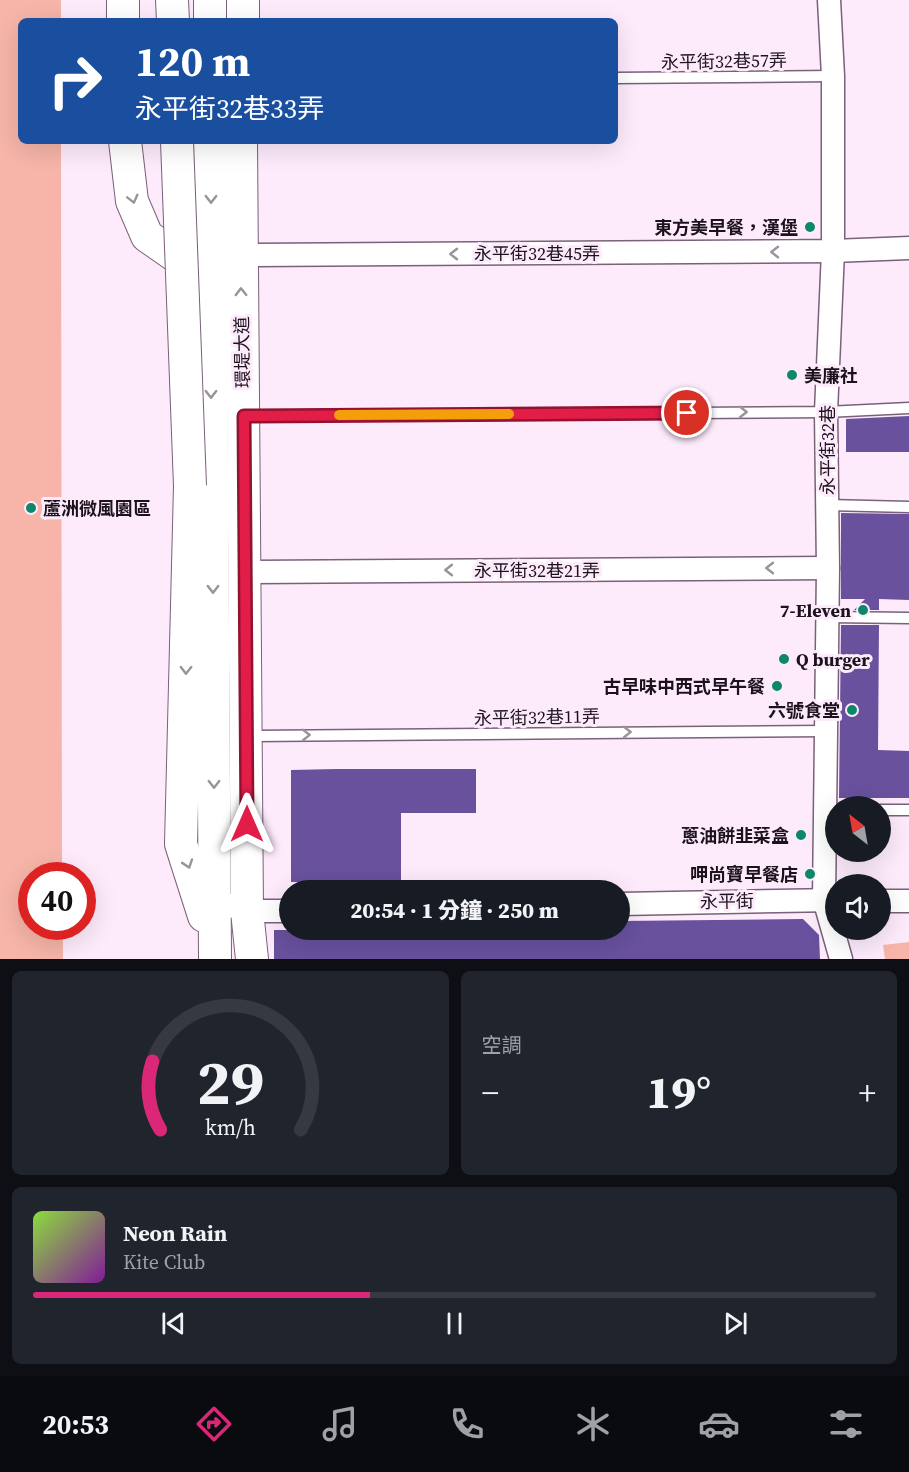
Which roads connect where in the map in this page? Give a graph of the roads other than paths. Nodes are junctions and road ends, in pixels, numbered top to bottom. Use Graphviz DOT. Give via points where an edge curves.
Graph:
graph roads {
  1 [pos="123,0"];
  2 [pos="172,0"];
  3 [pos="210,0"];
  4 [pos="243,0"];
  5 [pos="829,0"];
  6 [pos="123,18"];
  7 [pos="173,18"];
  8 [pos="210,18"];
  9 [pos="243,18"];
  10 [pos="833,76"];
  11 [pos="618,78"];
  12 [pos="125,144"];
  13 [pos="177,144"];
  14 [pos="210,144"];
  15 [pos="242,144"];
  16 [pos="909,248"];
  17 [pos="833,252"];
  18 [pos="226,257"];
  19 [pos="909,408"];
  20 [pos="826,412"];
  21 [pos="244,416"];
  22 [pos="827,505"];
  23 [pos="909,507"];
  24 [pos="828,568"];
  25 [pos="246,572"];
  26 [pos="828,617"];
  27 [pos="909,618"];
  28 [pos="826,731"];
  29 [pos="247,736"];
  30 [pos="829,796"];
  31 [pos="891,810"];
  32 [pos="909,810"];
  33 [pos="825,900"];
  34 [pos="891,900"];
  35 [pos="208,901"];
  36 [pos="909,901"];
  37 [pos="630,904"];
  38 [pos="279,910"];
  39 [pos="248,911"];
  40 [pos="838,940"];
  41 [pos="214,959"];
  42 [pos="252,959"];
  43 [pos="842,959"];
  1 -- 6 [label="street"];
  2 -- 7 [label="street"];
  3 -- 8 [label="street"];
  4 -- 9 [label="street"];
  5 -- 10 [label="street, 永平街32巷"];
  10 -- 11 [label="lane, 永平街32巷57弄"];
  10 -- 17 [label="street, 永平街32巷"];
  12 -- 18 [label="street, one-way" via="132,201 147,236 180,259"];
  13 -- 35 [label="street, one-way, bridge" via="190,486 181,844"];
  14 -- 18 [label="street, 環堤大道, one-way"];
  15 -- 18 [label="street, 環堤大道"];
  16 -- 17 [label="street, 永平街32巷45弄"];
  17 -- 18 [label="street, 永平街32巷45弄, one-way"];
  17 -- 20 [label="street, 永平街32巷"];
  21 -- 18 [label="street, 環堤大道, one-way"];
  18 -- 35 [label="street, 環堤大道, one-way"];
  19 -- 20 [label="lane"];
  21 -- 20 [label="lane, one-way"];
  20 -- 22 [label="street, 永平街32巷"];
  21 -- 25 [label="street, 環堤大道"];
  22 -- 23 [label="lane"];
  22 -- 24 [label="street, 永平街32巷"];
  24 -- 25 [label="street, 永平街32巷21弄, one-way"];
  24 -- 26 [label="street, 永平街32巷"];
  25 -- 29 [label="street, 環堤大道"];
  26 -- 27 [label="lane"];
  26 -- 28 [label="street, 永平街32巷"];
  29 -- 28 [label="lane, 永平街32巷11弄, one-way"];
  28 -- 30 [label="street, 永平街32巷"];
  29 -- 39 [label="street, 環堤大道"];
  31 -- 32 [label="lane"];
  33 -- 37 [label="street, 永平街"];
  34 -- 36 [label="street"];
  35 -- 39 [label="street"];
  35 -- 41 [label="street"];
  38 -- 39 [label="street"];
  39 -- 42 [label="street, 環堤大道"];
  40 -- 43 [label="street, 永平街32巷"];
}
